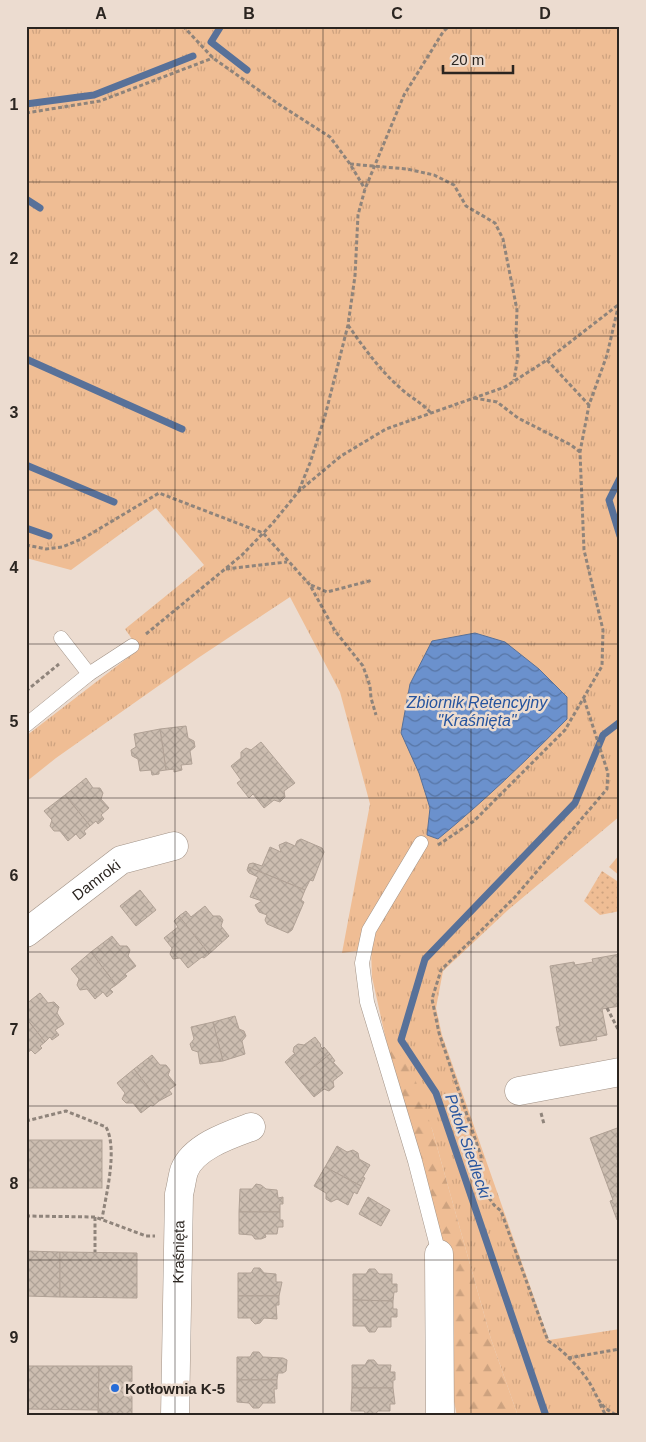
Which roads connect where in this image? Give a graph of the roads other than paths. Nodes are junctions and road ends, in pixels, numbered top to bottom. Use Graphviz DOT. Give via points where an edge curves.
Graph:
graph roads {
  1 [pos="61,638"];
  2 [pos="132,646"];
  3 [pos="90,674"];
  4 [pos="26,725"];
  5 [pos="421,844"];
  6 [pos="174,846"];
  7 [pos="26,933"];
  8 [pos="620,1072"];
  9 [pos="519,1091"];
  10 [pos="251,1127"];
  11 [pos="439,1254"];
  12 [pos="175,1416"];
  13 [pos="440,1416"];
  1 -- 3 [label="lane"];
  2 -- 3 [label="lane"];
  3 -- 4 [label="lane"];
  5 -- 11 [label="lane" via="369,930 362,963 367,1002"];
  6 -- 7 [label="street, Damroki" via="121,860"];
  8 -- 9 [label="street"];
  10 -- 12 [label="street, Kraśnięta" via="217,1140 198,1153 184,1170 179,1194"];
  11 -- 13 [label="street"];
}
